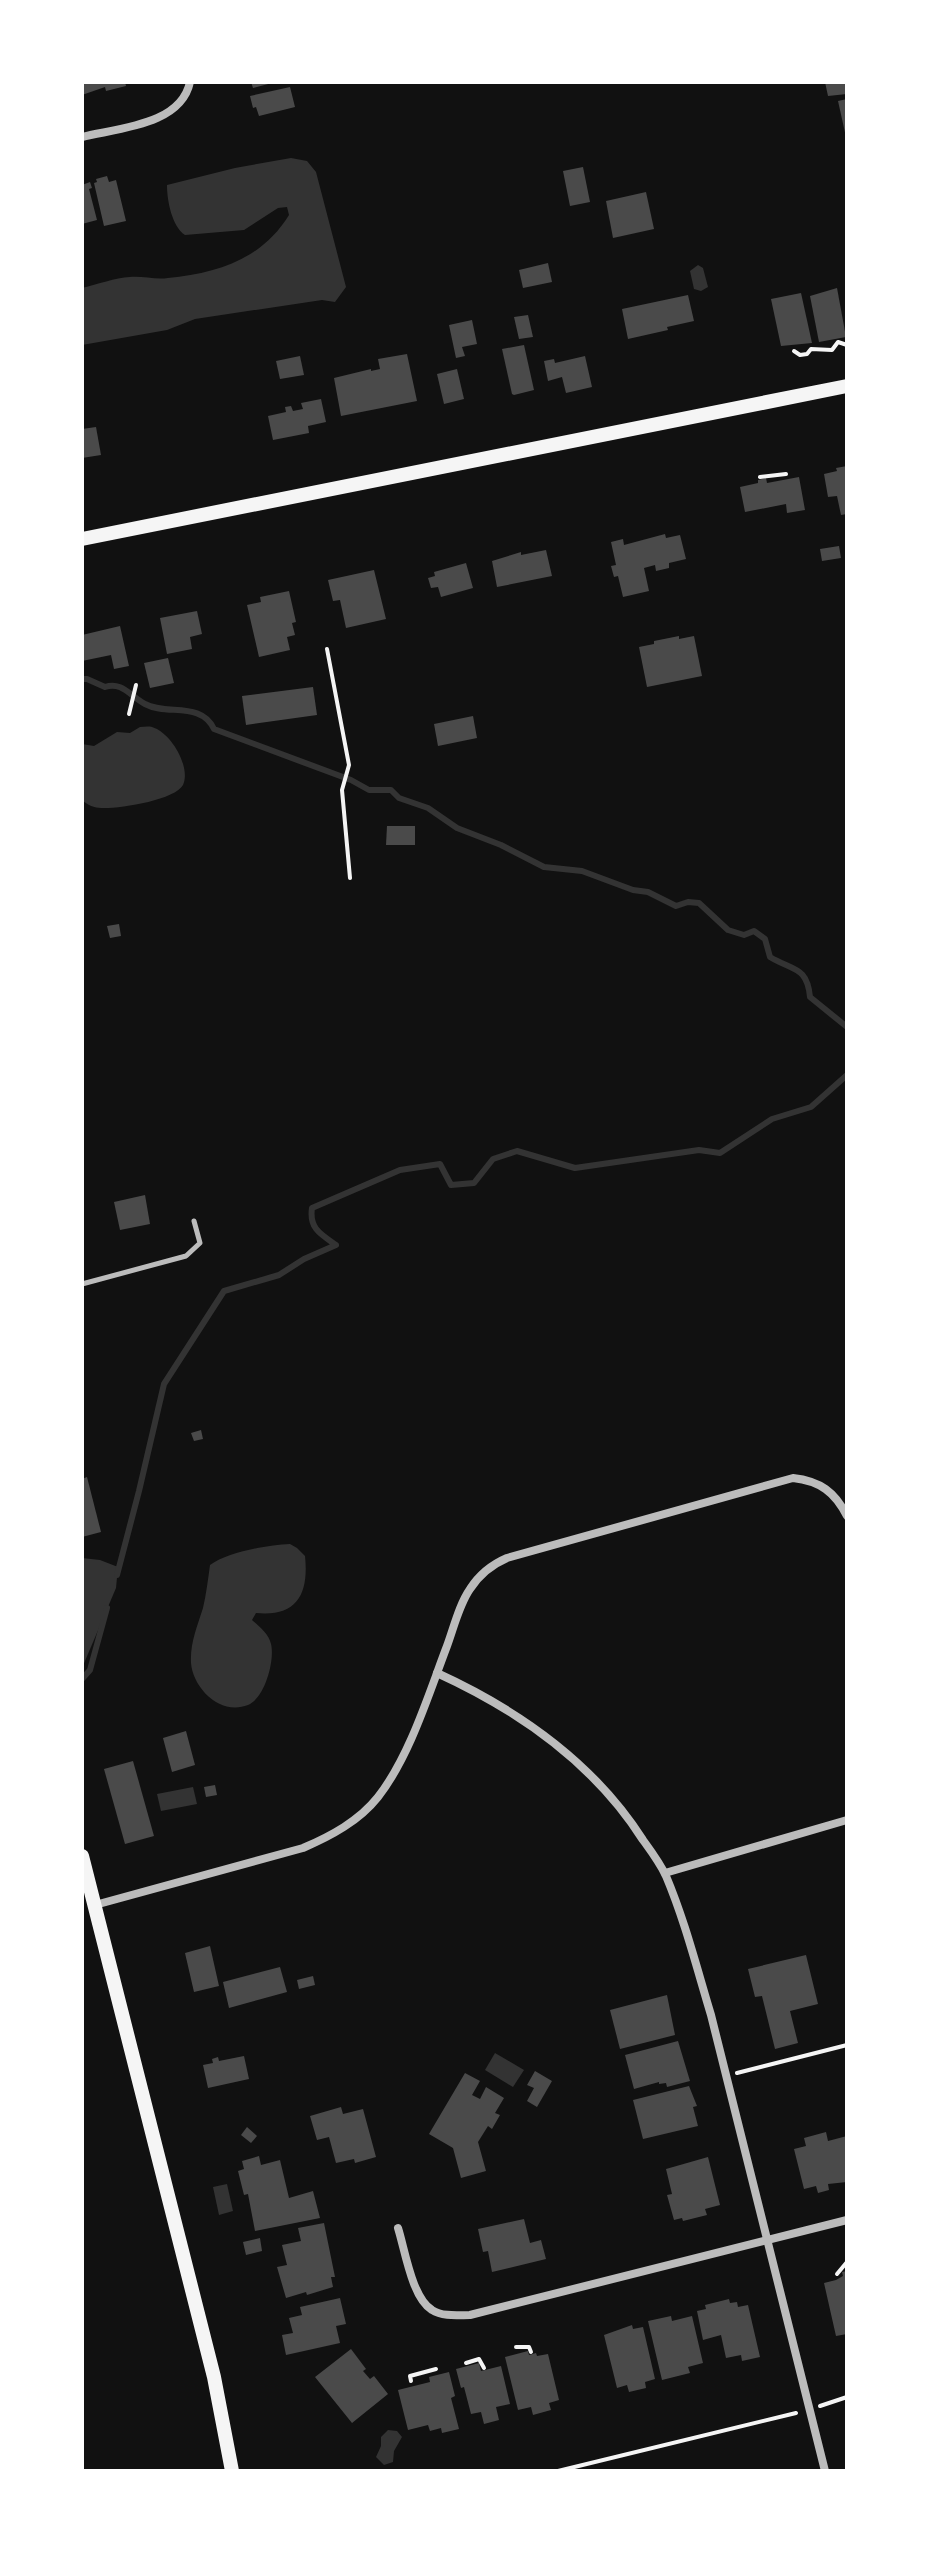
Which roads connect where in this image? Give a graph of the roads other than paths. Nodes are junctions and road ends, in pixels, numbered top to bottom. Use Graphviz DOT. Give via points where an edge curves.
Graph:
graph roads {
  1 [pos="190,82"];
  2 [pos="82,137"];
  3 [pos="847,386"];
  4 [pos="82,539"];
  5 [pos="194,1221"];
  6 [pos="82,1284"];
  7 [pos="847,1516"];
  8 [pos="437,1673"];
  9 [pos="847,1820"];
  10 [pos="82,1856"];
  11 [pos="665,1873"];
  12 [pos="95,1905"];
  13 [pos="847,2220"];
  14 [pos="398,2228"];
  15 [pos="766,2242"];
  16 [pos="232,2471"];
  17 [pos="825,2471"];
  1 -- 2 [label="street" via="180,104 162,117"];
  3 -- 4 [label="main road"];
  5 -- 6 [label="lane" via="200,1243 186,1256"];
  7 -- 8 [label="street" via="825,1487 793,1478 507,1558 470,1588"];
  8 -- 11 [label="street" via="483,1694 566,1752 611,1797"];
  8 -- 12 [label="street" via="397,1767 379,1796 345,1827 303,1848"];
  9 -- 11 [label="street"];
  10 -- 12 [label="main road"];
  11 -- 15 [label="street" via="692,1951"];
  12 -- 16 [label="main road" via="214,2377"];
  13 -- 15 [label="street"];
  14 -- 15 [label="street" via="417,2292 433,2311 451,2315 470,2315"];
  15 -- 17 [label="street"];
}
